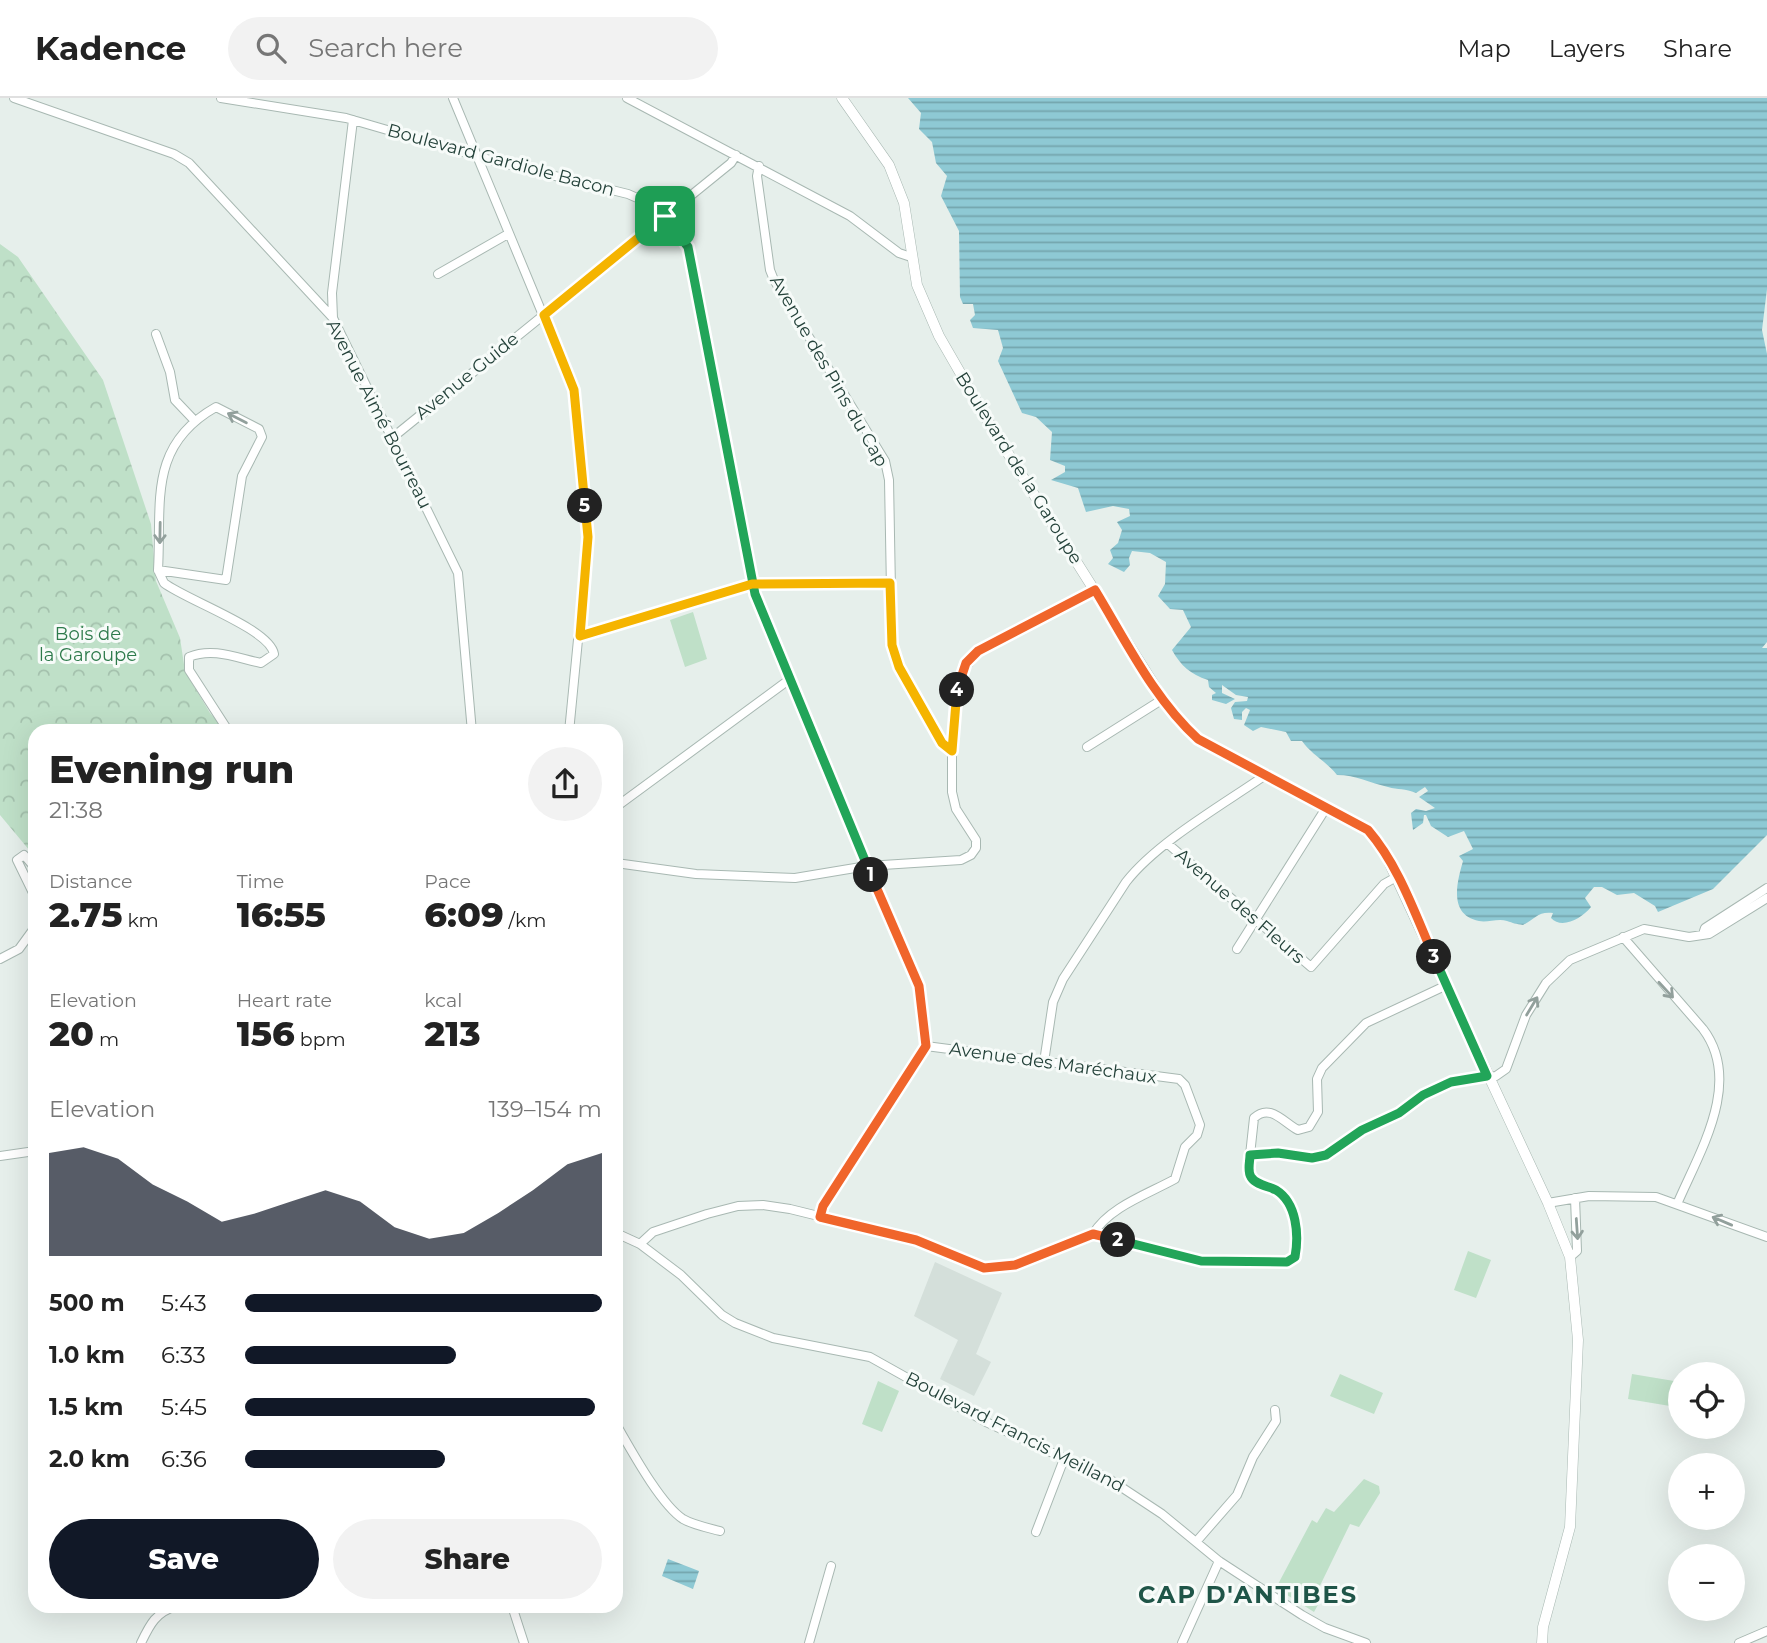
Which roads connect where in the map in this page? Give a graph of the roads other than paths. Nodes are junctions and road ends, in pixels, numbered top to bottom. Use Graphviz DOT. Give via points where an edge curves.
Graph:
graph roads {
  1 [pos="14,98"];
  2 [pos="221,98"];
  3 [pos="453,98"];
  4 [pos="627,98"];
  5 [pos="842,98"];
  6 [pos="353,120"];
  7 [pos="475,155"];
  8 [pos="736,155"];
  9 [pos="759,166"];
  10 [pos="665,216"];
  11 [pos="508,234"];
  12 [pos="911,257"];
  13 [pos="438,274"];
  14 [pos="544,315"];
  15 [pos="332,318"];
  16 [pos="156,334"];
  17 [pos="194,419"];
  18 [pos="392,438"];
  19 [pos="158,570"];
  20 [pos="890,583"];
  21 [pos="752,584"];
  22 [pos="1095,590"];
  23 [pos="580,636"];
  24 [pos="790,679"];
  25 [pos="1163,699"];
  26 [pos="224,724"];
  27 [pos="471,724"];
  28 [pos="570,724"];
  29 [pos="1087,747"];
  30 [pos="952,751"];
  31 [pos="1267,774"];
  32 [pos="623,802"];
  33 [pos="1326,808"];
  34 [pos="1168,844"];
  35 [pos="28,860"];
  36 [pos="623,864"];
  37 [pos="867,866"];
  38 [pos="1398,876"];
  39 [pos="28,883"];
  40 [pos="1767,888"];
  41 [pos="1767,898"];
  42 [pos="1256,920"];
  43 [pos="1703,933"];
  44 [pos="28,937"];
  45 [pos="1623,937"];
  46 [pos="1237,949"];
  47 [pos="0,959"];
  48 [pos="1447,985"];
  49 [pos="926,1046"];
  50 [pos="1044,1062"];
  51 [pos="1487,1076"];
  52 [pos="28,1152"];
  53 [pos="1250,1155"];
  54 [pos="0,1156"];
  55 [pos="1575,1198"];
  56 [pos="1678,1202"];
  57 [pos="1548,1203"];
  58 [pos="820,1217"];
  59 [pos="1093,1234"];
  60 [pos="623,1236"];
  61 [pos="1767,1237"];
  62 [pos="640,1244"];
  63 [pos="1570,1257"];
  64 [pos="1275,1410"];
  65 [pos="623,1436"];
  66 [pos="1064,1458"];
  67 [pos="720,1531"];
  68 [pos="1036,1532"];
  69 [pos="1196,1542"];
  70 [pos="1219,1561"];
  71 [pos="831,1566"];
  72 [pos="160,1613"];
  73 [pos="514,1613"];
  74 [pos="1767,1631"];
  75 [pos="141,1643"];
  76 [pos="524,1643"];
  77 [pos="809,1643"];
  78 [pos="1182,1643"];
  79 [pos="1366,1643"];
  80 [pos="1542,1643"];
  81 [pos="1739,1643"];
  1 -- 15 [label="street, Avenue Aimé Bourreau" via="189,163"];
  2 -- 6 [label="street, Boulevard Gardiole Bacon"];
  3 -- 7 [label="street"];
  4 -- 8 [label="street"];
  5 -- 12 [label="street, Boulevard de la Garoupe" via="889,165 904,203"];
  6 -- 7 [label="street, Boulevard Gardiole Bacon"];
  6 -- 15 [label="street"];
  7 -- 10 [label="street, Boulevard Gardiole Bacon" via="628,194"];
  7 -- 11 [label="street"];
  8 -- 9 [label="street"];
  8 -- 10 [label="street, Avenue Guide"];
  9 -- 12 [label="street" via="850,216"];
  9 -- 20 [label="street, Avenue des Pins du Cap" via="770,270 886,461"];
  10 -- 14 [label="street, Avenue Guide"];
  10 -- 21 [label="street, Boulevard Gardiole Bacon" via="688,247"];
  11 -- 13 [label="street"];
  11 -- 14 [label="street"];
  12 -- 22 [label="street, Boulevard de la Garoupe" via="917,285 939,336"];
  14 -- 18 [label="street, Avenue Guide"];
  14 -- 23 [label="street" via="574,390 588,537"];
  15 -- 18 [label="street, Avenue Aimé Bourreau"];
  16 -- 17 [label="street" via="175,400"];
  17 -- 19 [label="street, one-way" via="162,470"];
  19 -- 17 [label="street, one-way" via="226,580 242,477 262,433 216,407"];
  18 -- 27 [label="street, Avenue Aimé Bourreau" via="458,573"];
  19 -- 26 [label="street" via="173,590 256,633 273,649 274,654 261,663 218,652 189,657 189,670"];
  20 -- 21 [label="street"];
  20 -- 30 [label="street, Avenue des Pins du Cap" via="890,629 899,667 942,743"];
  21 -- 23 [label="street"];
  21 -- 24 [label="street, Boulevard Gardiole Bacon"];
  22 -- 25 [label="street, Boulevard de la Garoupe"];
  22 -- 30 [label="street" via="978,651 966,663 957,685"];
  23 -- 28 [label="street"];
  24 -- 32 [label="street"];
  24 -- 37 [label="street, Boulevard Gardiole Bacon"];
  25 -- 29 [label="street"];
  25 -- 31 [label="street, Boulevard de la Garoupe" via="1198,739"];
  30 -- 37 [label="street" via="956,809 976,840 971,855 961,860"];
  31 -- 33 [label="street, Boulevard de la Garoupe"];
  31 -- 34 [label="street"];
  33 -- 38 [label="street, Boulevard de la Garoupe" via="1368,830"];
  33 -- 42 [label="street"];
  34 -- 42 [label="street, Avenue des Fleurs"];
  34 -- 50 [label="street" via="1130,876 1063,979 1053,1002"];
  35 -- 39 [label="street" via="24,855 17,860"];
  36 -- 37 [label="street" via="696,874 795,878"];
  37 -- 49 [label="street, Boulevard Gardiole Bacon" via="919,986"];
  38 -- 42 [label="street, Avenue des Fleurs" via="1384,884 1311,967"];
  38 -- 48 [label="street, Boulevard de la Garoupe"];
  40 -- 43 [label="street" via="1704,928"];
  41 -- 43 [label="street" via="1709,934"];
  42 -- 46 [label="street"];
  43 -- 45 [label="street" via="1689,937 1648,929"];
  44 -- 47 [label="street" via="19,949"];
  51 -- 45 [label="street, one-way" via="1506,1069 1526,1015 1546,983 1570,960"];
  45 -- 56 [label="street, one-way" via="1703,1029 1717,1060 1717,1114"];
  48 -- 51 [label="street, Boulevard de la Garoupe"];
  48 -- 53 [label="street" via="1366,1023 1322,1068 1317,1079 1318,1112 1309,1127 1298,1130 1268,1111 1254,1118"];
  49 -- 50 [label="street, Avenue des Maréchaux"];
  49 -- 58 [label="street"];
  50 -- 59 [label="street, Avenue des Maréchaux" via="1179,1079 1200,1125 1185,1147 1175,1179 1121,1209"];
  51 -- 53 [label="street" via="1451,1082 1423,1095 1326,1155"];
  51 -- 57 [label="street, Boulevard de la Garoupe"];
  52 -- 54 [label="street"];
  53 -- 59 [label="street" via="1253,1181 1278,1191 1293,1210 1297,1245 1295,1257 1287,1262 1201,1261"];
  55 -- 56 [label="street" via="1635,1195"];
  55 -- 57 [label="street"];
  55 -- 63 [label="street, one-way" via="1577,1251"];
  61 -- 56 [label="street, one-way"];
  57 -- 63 [label="street, Boulevard de la Garoupe"];
  58 -- 59 [label="street" via="916,1240 971,1264 995,1269"];
  58 -- 62 [label="street" via="762,1205 738,1206 653,1232"];
  60 -- 62 [label="street, Boulevard Francis Meilland"];
  62 -- 66 [label="street, Boulevard Francis Meilland" via="735,1323 773,1338 870,1357 986,1422"];
  63 -- 80 [label="street, Boulevard de la Garoupe" via="1578,1340 1570,1527"];
  64 -- 69 [label="street" via="1276,1421 1253,1457 1237,1495"];
  65 -- 67 [label="street" via="643,1470 684,1520"];
  66 -- 68 [label="street"];
  66 -- 69 [label="street, Boulevard Francis Meilland" via="1124,1488"];
  69 -- 70 [label="street, Boulevard Francis Meilland"];
  70 -- 78 [label="street"];
  70 -- 79 [label="street, Boulevard Francis Meilland" via="1317,1624"];
  71 -- 77 [label="street"];
  72 -- 75 [label="street"];
  73 -- 76 [label="street"];
  74 -- 81 [label="street"];
}
